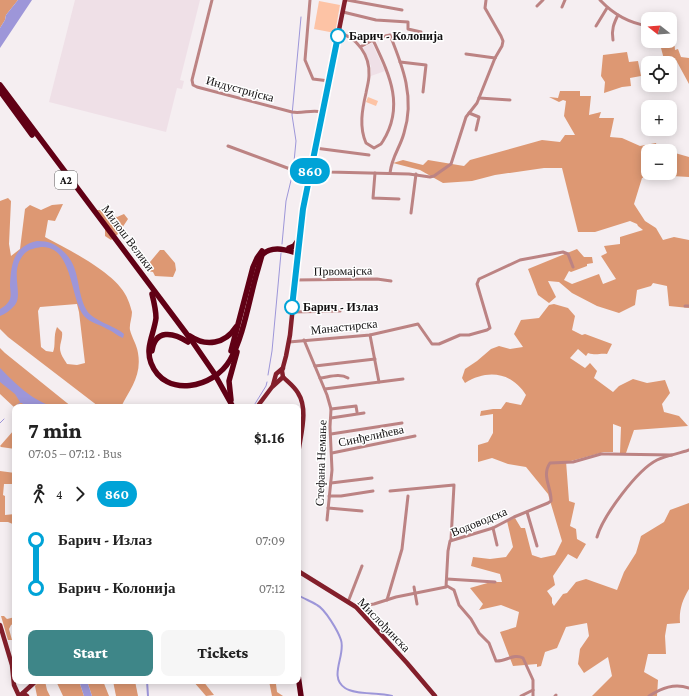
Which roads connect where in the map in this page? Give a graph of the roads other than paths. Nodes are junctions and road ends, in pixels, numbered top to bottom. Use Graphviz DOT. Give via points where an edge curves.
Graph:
graph roads {
  1 [pos="212,0"];
  2 [pos="310,0"];
  3 [pos="346,0"];
  4 [pos="486,0"];
  5 [pos="544,0"];
  6 [pos="565,0"];
  7 [pos="600,0"];
  8 [pos="537,6"];
  9 [pos="562,7"];
  10 [pos="607,8"];
  11 [pos="402,10"];
  12 [pos="342,12"];
  13 [pos="618,15"];
  14 [pos="641,24"];
  15 [pos="596,26"];
  16 [pos="338,33"];
  17 [pos="436,38"];
  18 [pos="373,40"];
  19 [pos="613,40"];
  20 [pos="360,47"];
  21 [pos="466,54"];
  22 [pos="494,58"];
  23 [pos="400,62"];
  24 [pos="329,81"];
  25 [pos="0,85"];
  26 [pos="0,92"];
  27 [pos="423,92"];
  28 [pos="479,98"];
  29 [pos="510,100"];
  30 [pos="322,112"];
  31 [pos="469,113"];
  32 [pos="476,130"];
  33 [pos="35,135"];
  34 [pos="228,146"];
  35 [pos="315,148"];
  36 [pos="369,155"];
  37 [pos="311,170"];
  38 [pos="375,173"];
  39 [pos="390,173"];
  40 [pos="416,174"];
  41 [pos="309,176"];
  42 [pos="399,199"];
  43 [pos="411,213"];
  44 [pos="299,239"];
  45 [pos="289,248"];
  46 [pos="298,251"];
  47 [pos="573,267"];
  48 [pos="295,280"];
  49 [pos="391,281"];
  50 [pos="152,294"];
  51 [pos="340,311"];
  52 [pos="292,312"];
  53 [pos="239,319"];
  54 [pos="242,329"];
  55 [pos="185,332"];
  56 [pos="370,334"];
  57 [pos="304,340"];
  58 [pos="188,342"];
  59 [pos="289,342"];
  60 [pos="375,359"];
  61 [pos="315,366"];
  62 [pos="217,373"];
  63 [pos="279,377"];
  64 [pos="209,378"];
  65 [pos="320,378"];
  66 [pos="348,378"];
  67 [pos="403,379"];
  68 [pos="379,382"];
  69 [pos="325,389"];
  70 [pos="230,404"];
  71 [pos="230,404"];
  72 [pos="231,404"];
  73 [pos="259,404"];
  74 [pos="331,409"];
  75 [pos="357,412"];
  76 [pos="364,413"];
  77 [pos="330,420"];
  78 [pos="402,423"];
  79 [pos="301,426"];
  80 [pos="330,434"];
  81 [pos="415,436"];
  82 [pos="689,450"];
  83 [pos="332,453"];
  84 [pos="672,455"];
  85 [pos="372,478"];
  86 [pos="331,483"];
  87 [pos="373,491"];
  88 [pos="390,491"];
  89 [pos="329,496"];
  90 [pos="408,496"];
  91 [pos="328,508"];
  92 [pos="362,511"];
  93 [pos="527,512"];
  94 [pos="328,520"];
  95 [pos="493,528"];
  96 [pos="597,537"];
  97 [pos="451,540"];
  98 [pos="497,545"];
  99 [pos="538,546"];
  100 [pos="362,566"];
  101 [pos="301,573"];
  102 [pos="447,579"];
  103 [pos="495,582"];
  104 [pos="447,586"];
  105 [pos="414,587"];
  106 [pos="415,594"];
  107 [pos="387,600"];
  108 [pos="348,602"];
  109 [pos="417,604"];
  110 [pos="356,608"];
  111 [pos="0,625"];
  112 [pos="12,665"];
  113 [pos="15,684"];
  114 [pos="33,684"];
  115 [pos="295,684"];
  116 [pos="299,684"];
  117 [pos="689,688"];
  118 [pos="534,690"];
  119 [pos="23,695"];
  120 [pos="297,696"];
  121 [pos="301,696"];
  122 [pos="435,696"];
  123 [pos="521,696"];
  124 [pos="533,696"];
  125 [pos="649,696"];
  1 -- 30 [label="street, Индустријска" via="192,80 193,85 293,112"];
  2 -- 24 [label="street" via="305,60 312,79"];
  3 -- 11 [label="street"];
  3 -- 12 [label="main road"];
  4 -- 22 [label="street" via="485,8 503,41"];
  5 -- 8 [label="street"];
  6 -- 9 [label="street"];
  7 -- 10 [label="street"];
  10 -- 13 [label="street"];
  10 -- 15 [label="street"];
  12 -- 16 [label="main road"];
  12 -- 17 [label="street" via="376,20 408,22 408,29 421,32 423,37"];
  13 -- 14 [label="street"];
  13 -- 19 [label="street" via="613,27"];
  16 -- 20 [label="street" via="351,37"];
  16 -- 24 [label="main road"];
  18 -- 20 [label="street"];
  18 -- 20 [label="street" via="389,74 394,95 391,123 383,141 374,148 366,143 362,132 362,111 369,71"];
  18 -- 23 [label="street" via="390,35"];
  21 -- 22 [label="street"];
  22 -- 28 [label="street"];
  23 -- 27 [label="street" via="426,65"];
  23 -- 39 [label="street" via="409,94 409,110 405,132"];
  24 -- 30 [label="main road"];
  25 -- 33 [label="highway, Милош Велики / A2"];
  26 -- 33 [label="highway, Милош Велики / A2"];
  28 -- 29 [label="street"];
  28 -- 31 [label="street"];
  30 -- 35 [label="main road"];
  31 -- 32 [label="street" via="479,117"];
  31 -- 40 [label="street" via="460,132 452,164 434,176"];
  33 -- 50 [label="highway, Милош Велики / A2"];
  33 -- 55 [label="highway, Милош Велики / A2"];
  34 -- 41 [label="street"];
  35 -- 36 [label="street"];
  35 -- 37 [label="main road"];
  37 -- 38 [label="street"];
  37 -- 41 [label="main road"];
  38 -- 39 [label="street"];
  38 -- 42 [label="street" via="373,198"];
  39 -- 40 [label="street"];
  40 -- 43 [label="street"];
  41 -- 44 [label="main road"];
  44 -- 45 [label="highway"];
  44 -- 46 [label="main road"];
  45 -- 46 [label="highway"];
  45 -- 53 [label="highway" via="270,248 258,256"];
  46 -- 48 [label="main road"];
  46 -- 54 [label="highway" via="273,249 262,255"];
  47 -- 56 [label="street, Манастирска" via="568,254 564,252 520,260 478,279 477,284 490,324 490,328 486,330 460,335 439,344 432,344 418,324"];
  48 -- 49 [label="street, Првомајска"];
  48 -- 52 [label="main road"];
  50 -- 58 [label="highway, Милош Велики / A2"];
  50 -- 64 [label="highway" via="156,314 148,353 156,371 168,382 180,386 196,385"];
  51 -- 52 [label="street"];
  52 -- 59 [label="main road"];
  53 -- 55 [label="highway" via="231,334 215,342 199,341"];
  53 -- 62 [label="highway" via="230,354"];
  54 -- 62 [label="highway" via="230,360"];
  54 -- 72 [label="highway" via="229,381"];
  55 -- 70 [label="highway, Милош Велики / A2" via="214,373"];
  56 -- 57 [label="street, Манастирска"];
  56 -- 60 [label="street"];
  57 -- 59 [label="street, Манастирска"];
  57 -- 61 [label="street, Стефана Немање"];
  58 -- 64 [label="highway" via="171,334 159,337 152,350 155,366 165,377 178,382 195,382"];
  58 -- 71 [label="highway, Милош Велики / A2"];
  59 -- 63 [label="main road"];
  60 -- 61 [label="street"];
  60 -- 68 [label="street"];
  61 -- 65 [label="street, Стефана Немање"];
  62 -- 64 [label="highway"];
  63 -- 73 [label="main road"];
  63 -- 79 [label="main road" via="290,384 300,396 303,407"];
  65 -- 66 [label="street"];
  65 -- 69 [label="street, Стефана Немање"];
  67 -- 68 [label="street"];
  68 -- 69 [label="street"];
  69 -- 74 [label="street, Стефана Немање"];
  74 -- 75 [label="street" via="356,406"];
  74 -- 77 [label="street, Стефана Немање"];
  76 -- 77 [label="street"];
  77 -- 80 [label="street, Стефана Немање"];
  78 -- 80 [label="street"];
  80 -- 83 [label="street, Стефана Немање"];
  81 -- 83 [label="street, Синђелићева"];
  82 -- 84 [label="street"];
  83 -- 86 [label="street, Стефана Немање"];
  84 -- 93 [label="street, Водоводска" via="608,454 573,462 550,463 546,476 551,501"];
  84 -- 96 [label="street" via="656,460 641,472 604,520"];
  85 -- 86 [label="street"];
  86 -- 89 [label="street, Стефана Немање"];
  87 -- 89 [label="street"];
  88 -- 97 [label="street" via="454,485"];
  89 -- 91 [label="street, Стефана Немање"];
  90 -- 107 [label="street" via="402,549"];
  91 -- 92 [label="street"];
  91 -- 94 [label="street, Стефана Немање"];
  93 -- 95 [label="street, Водоводска"];
  93 -- 99 [label="street"];
  95 -- 97 [label="street, Водоводска"];
  95 -- 98 [label="street"];
  97 -- 102 [label="street, Водоводска"];
  100 -- 108 [label="street"];
  101 -- 108 [label="main road, Мислођинска"];
  102 -- 103 [label="street"];
  102 -- 104 [label="street, Водоводска"];
  104 -- 106 [label="street"];
  104 -- 118 [label="street" via="454,590 459,605 479,633 489,642 496,661 518,656 523,658 533,680"];
  105 -- 106 [label="street"];
  106 -- 107 [label="street"];
  106 -- 109 [label="street"];
  107 -- 110 [label="street"];
  108 -- 110 [label="main road, Мислођинска"];
  110 -- 122 [label="main road, Мислођинска"];
  111 -- 112 [label="main road"];
  113 -- 119 [label="main road"];
  114 -- 119 [label="main road"];
  115 -- 120 [label="highway"];
  116 -- 121 [label="highway"];
  117 -- 125 [label="street" via="678,685"];
  118 -- 123 [label="street"];
  118 -- 124 [label="street"];
}
